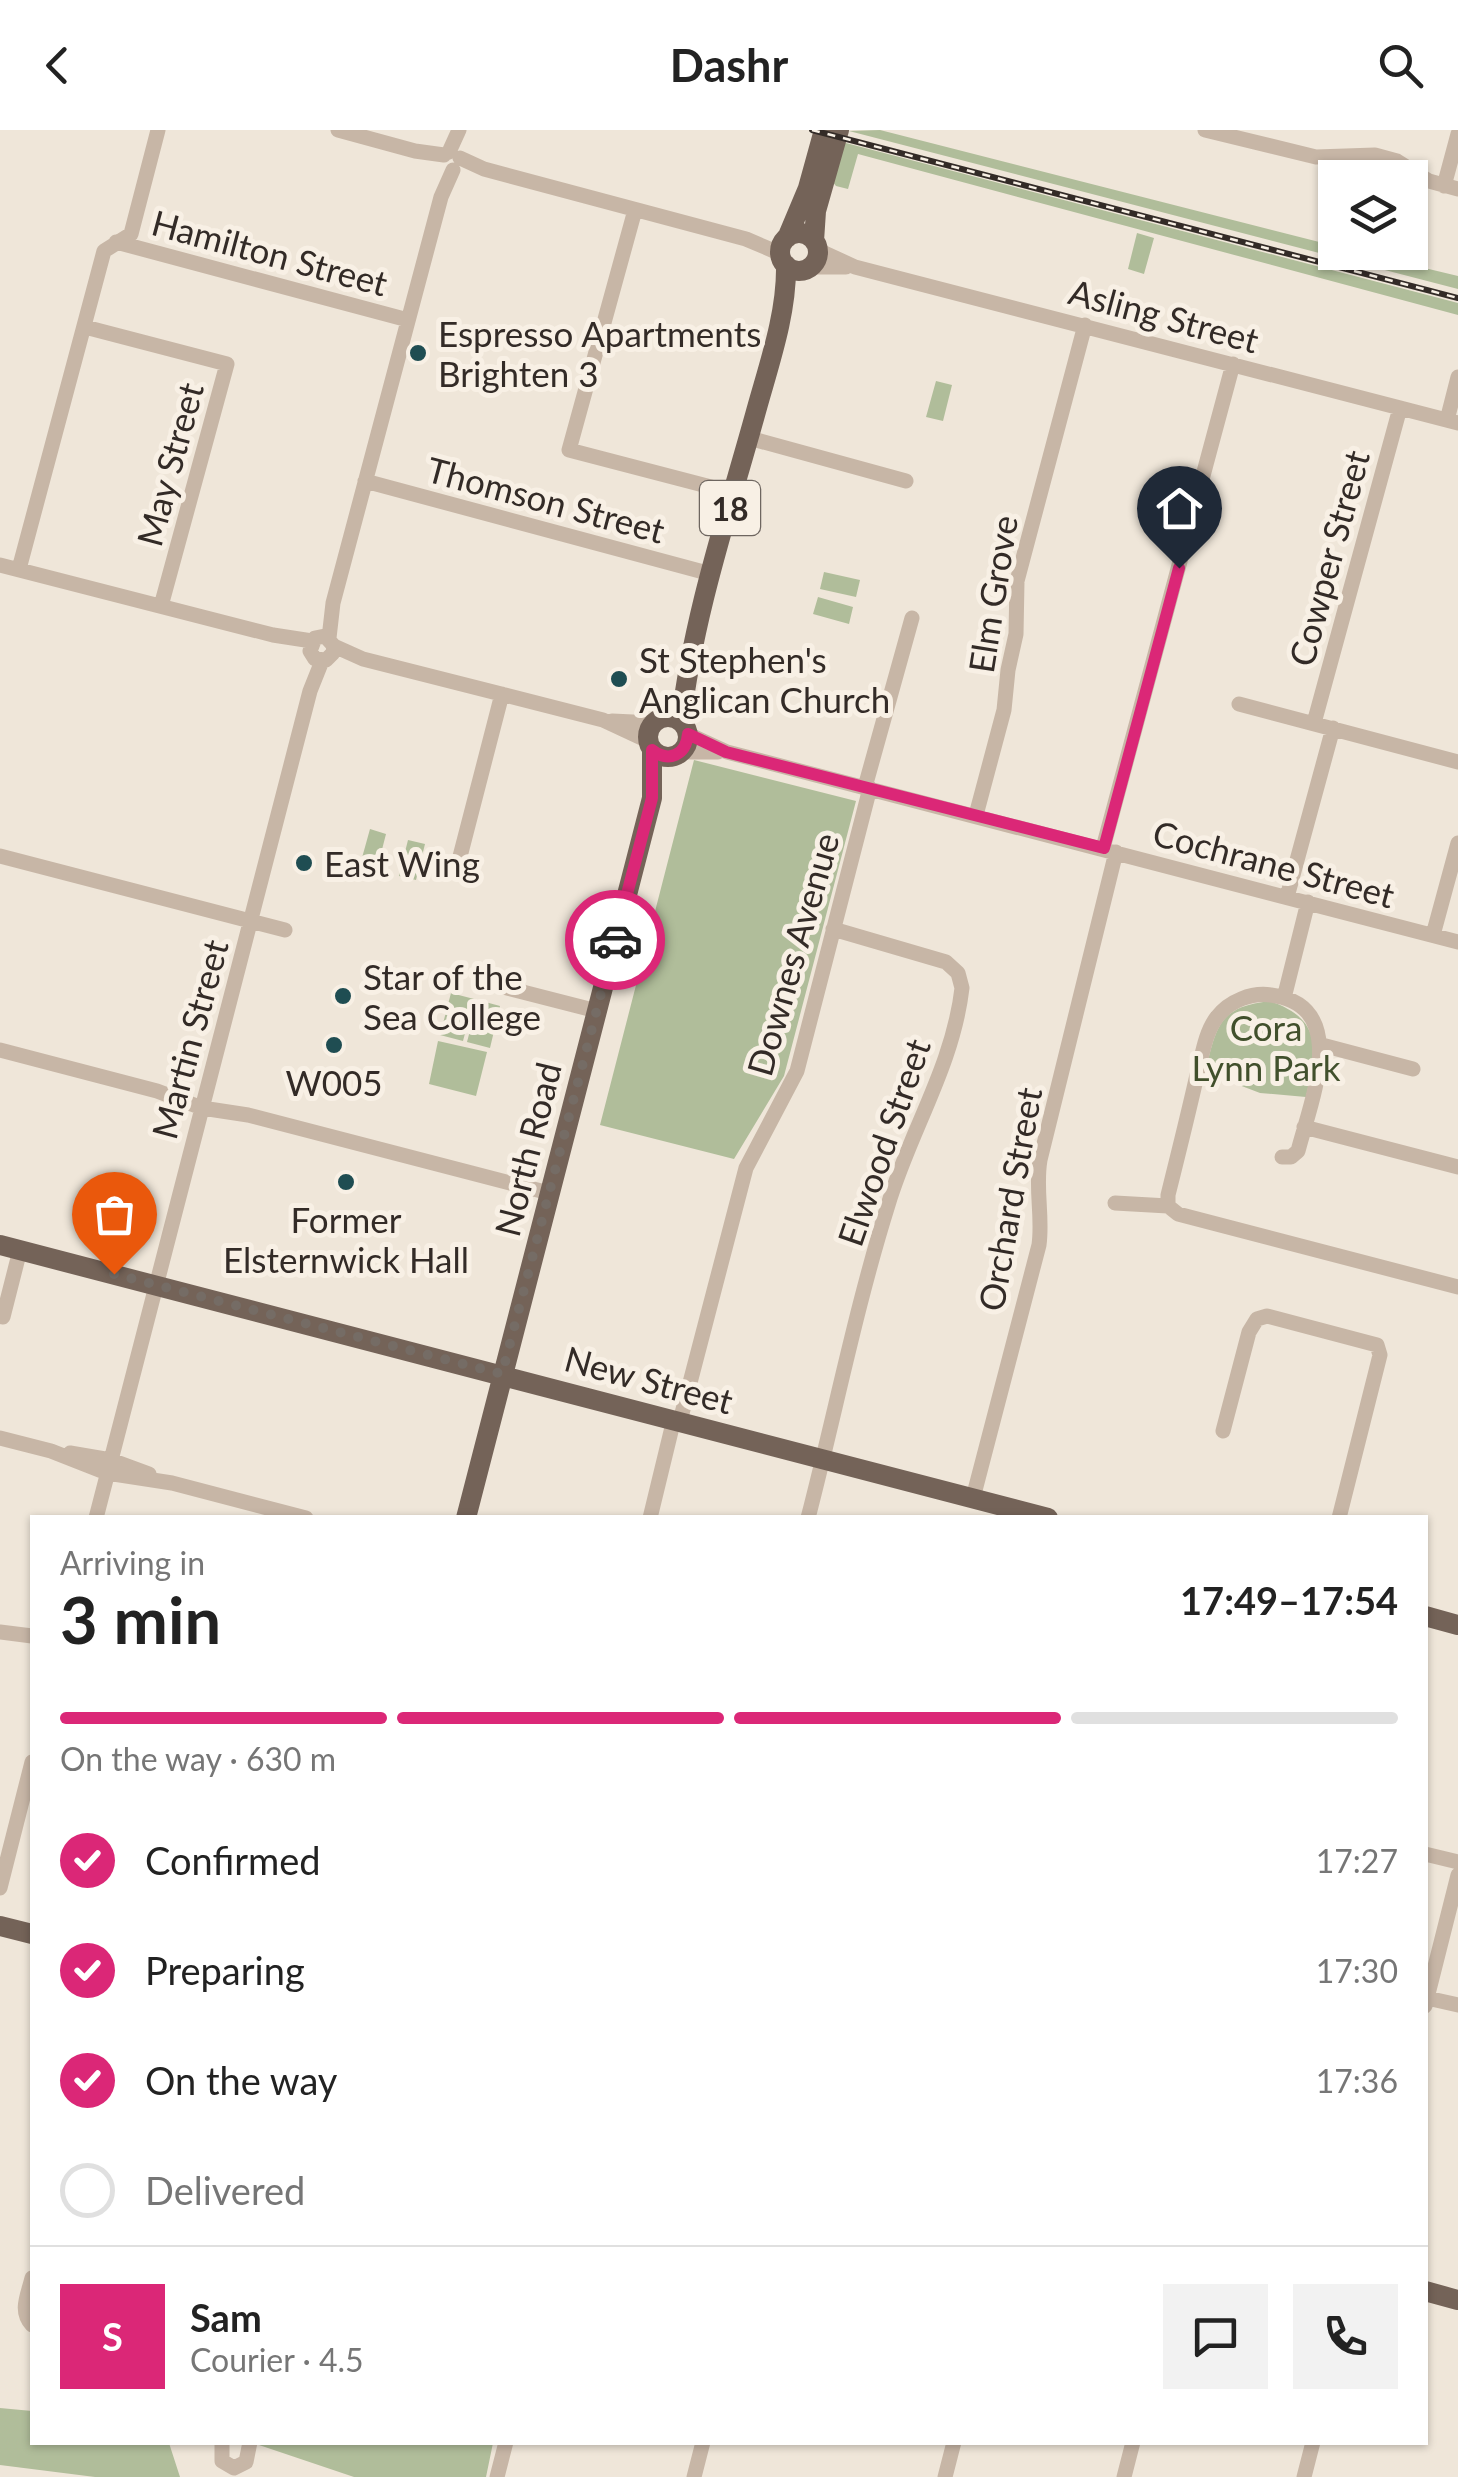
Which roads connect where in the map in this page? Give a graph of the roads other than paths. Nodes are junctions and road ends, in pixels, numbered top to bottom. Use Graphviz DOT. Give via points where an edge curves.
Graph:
graph roads {
  1 [pos="158,130"];
  2 [pos="338,130"];
  3 [pos="459,130"];
  4 [pos="824,130"];
  5 [pos="839,130"];
  6 [pos="1205,130"];
  7 [pos="1458,134"];
  8 [pos="451,161"];
  9 [pos="1451,188"];
  10 [pos="634,210"];
  11 [pos="116,242"];
  12 [pos="784,250"];
  13 [pos="813,257"];
  14 [pos="408,320"];
  15 [pos="85,326"];
  16 [pos="1085,326"];
  17 [pos="772,352"];
  18 [pos="1234,364"];
  19 [pos="1458,377"];
  20 [pos="1400,408"];
  21 [pos="1452,422"];
  22 [pos="749,438"];
  23 [pos="365,481"];
  24 [pos="906,481"];
  25 [pos="734,493"];
  26 [pos="0,564"];
  27 [pos="19,570"];
  28 [pos="712,574"];
  29 [pos="161,606"];
  30 [pos="912,618"];
  31 [pos="321,648"];
  32 [pos="502,694"];
  33 [pos="1239,704"];
  34 [pos="1314,723"];
  35 [pos="1333,728"];
  36 [pos="668,737"];
  37 [pos="1458,762"];
  38 [pos="868,788"];
  39 [pos="976,815"];
  40 [pos="1458,843"];
  41 [pos="1110,850"];
  42 [pos="0,856"];
  43 [pos="456,872"];
  44 [pos="1299,900"];
  45 [pos="250,921"];
  46 [pos="833,929"];
  47 [pos="285,930"];
  48 [pos="1433,936"];
  49 [pos="1458,942"];
  50 [pos="502,987"];
  51 [pos="1280,996"];
  52 [pos="596,1011"];
  53 [pos="1322,1045"];
  54 [pos="0,1050"];
  55 [pos="1412,1068"];
  56 [pos="203,1103"];
  57 [pos="1304,1127"];
  58 [pos="1282,1158"];
  59 [pos="1458,1167"];
  60 [pos="550,1193"];
  61 [pos="1114,1203"];
  62 [pos="1168,1206"];
  63 [pos="10,1247"];
  64 [pos="157,1284"];
  65 [pos="1458,1287"];
  66 [pos="3,1318"];
  67 [pos="502,1374"];
  68 [pos="677,1420"];
  69 [pos="1223,1431"];
  70 [pos="0,1438"];
  71 [pos="823,1459"];
  72 [pos="109,1466"];
  73 [pos="974,1498"];
  74 [pos="97,1515"];
  75 [pos="295,1515"];
  76 [pos="467,1515"];
  77 [pos="651,1515"];
  78 [pos="809,1515"];
  79 [pos="1037,1515"];
  80 [pos="1340,1515"];
  81 [pos="1428,1617"];
  82 [pos="1458,1625"];
  83 [pos="1,1633"];
  84 [pos="30,1636"];
  85 [pos="30,1645"];
  86 [pos="30,1770"];
  87 [pos="1428,1855"];
  88 [pos="1458,1862"];
  89 [pos="1458,1874"];
  90 [pos="0,1888"];
  91 [pos="0,1926"];
  92 [pos="30,1934"];
  93 [pos="1431,1953"];
  94 [pos="1428,1982"];
  95 [pos="1428,2002"];
  96 [pos="1458,2005"];
  97 [pos="30,2287"];
  98 [pos="1428,2292"];
  99 [pos="1458,2300"];
  100 [pos="30,2322"];
  101 [pos="222,2445"];
  102 [pos="249,2445"];
  103 [pos="505,2445"];
  104 [pos="701,2445"];
  105 [pos="953,2445"];
  106 [pos="1132,2445"];
  107 [pos="1312,2445"];
  108 [pos="498,2477"];
  109 [pos="694,2477"];
  110 [pos="945,2477"];
  111 [pos="1124,2477"];
  112 [pos="1304,2477"];
  1 -- 11 [label="street" via="131,234"];
  2 -- 8 [label="street"];
  3 -- 8 [label="street, Martin Street"];
  4 -- 12 [label="main road, North Road / 18"];
  5 -- 13 [label="main road, North Road / 18" via="816,211"];
  6 -- 9 [label="street" via="1316,158 1375,155"];
  7 -- 9 [label="street"];
  8 -- 10 [label="street"];
  8 -- 14 [label="street, Martin Street"];
  10 -- 12 [label="street"];
  10 -- 25 [label="street" via="569,450"];
  11 -- 14 [label="street, Hamilton Street"];
  11 -- 15 [label="street" via="104,251"];
  12 -- 13 [label="main road" via="796,271"];
  12 -- 13 [label="main road" via="798,233"];
  12 -- 17 [label="main road, North Road / 18" via="785,290"];
  13 -- 16 [label="street, Asling Street"];
  13 -- 17 [label="main road, North Road / 18"];
  14 -- 23 [label="street, Martin Street"];
  15 -- 27 [label="street"];
  15 -- 29 [label="street, May Street" via="227,364"];
  16 -- 18 [label="street, Asling Street"];
  16 -- 39 [label="street, Elm Grove" via="1016,581 1004,710"];
  17 -- 22 [label="main road, North Road / 18"];
  18 -- 20 [label="street, Asling Street"];
  18 -- 41 [label="street, Orchard Street"];
  19 -- 21 [label="street"];
  20 -- 21 [label="street, Asling Street"];
  20 -- 34 [label="street, Cowper Street"];
  22 -- 24 [label="street"];
  22 -- 25 [label="main road, North Road / 18"];
  23 -- 28 [label="street, Thomson Street"];
  23 -- 31 [label="street, Martin Street"];
  25 -- 28 [label="main road, North Road / 18"];
  26 -- 27 [label="street, Cochrane Street"];
  27 -- 29 [label="street, Cochrane Street"];
  28 -- 36 [label="main road, North Road / 18"];
  29 -- 31 [label="street, Cochrane Street"];
  30 -- 38 [label="street, Downes Avenue"];
  31 -- 32 [label="street, Cochrane Street"];
  31 -- 45 [label="street, Martin Street"];
  32 -- 36 [label="street, Cochrane Street"];
  32 -- 43 [label="street"];
  33 -- 34 [label="street"];
  34 -- 35 [label="street"];
  35 -- 37 [label="street"];
  35 -- 44 [label="street"];
  36 -- 38 [label="street, Cochrane Street"];
  36 -- 52 [label="main road, North Road / 18"];
  38 -- 39 [label="street, Cochrane Street"];
  38 -- 46 [label="street, Downes Avenue"];
  39 -- 41 [label="street, Cochrane Street"];
  40 -- 48 [label="street"];
  41 -- 44 [label="street, Cochrane Street"];
  41 -- 73 [label="street, Orchard Street" via="1040,1160 1039,1245"];
  42 -- 45 [label="street"];
  44 -- 48 [label="street, Cochrane Street"];
  44 -- 51 [label="street"];
  45 -- 47 [label="street"];
  45 -- 56 [label="street, Martin Street"];
  46 -- 68 [label="street, Downes Avenue" via="797,1071 746,1168"];
  46 -- 71 [label="street, Elwood Street" via="946,962 962,988 939,1082 886,1209"];
  48 -- 49 [label="street, Cochrane Street"];
  50 -- 52 [label="street"];
  51 -- 53 [label="street" via="1308,1016"];
  51 -- 62 [label="street" via="1257,994 1233,1003 1212,1025"];
  52 -- 60 [label="main road, North Road / 18"];
  53 -- 55 [label="street"];
  53 -- 57 [label="street"];
  54 -- 56 [label="street"];
  56 -- 60 [label="street"];
  56 -- 64 [label="street, Martin Street"];
  57 -- 58 [label="street" via="1295,1155"];
  57 -- 59 [label="street"];
  60 -- 67 [label="main road, North Road / 18"];
  61 -- 62 [label="street"];
  62 -- 65 [label="street" via="1178,1214"];
  63 -- 64 [label="main road, New Street"];
  63 -- 66 [label="street"];
  64 -- 67 [label="main road, New Street"];
  64 -- 72 [label="street, Martin Street"];
  67 -- 68 [label="main road, New Street"];
  67 -- 76 [label="main road, North Road / 18"];
  68 -- 71 [label="main road, New Street"];
  68 -- 77 [label="street, Downes Avenue"];
  69 -- 80 [label="street" via="1254,1321 1261,1317 1374,1344 1380,1354"];
  70 -- 72 [label="street"];
  71 -- 73 [label="main road, New Street"];
  71 -- 78 [label="street, Elwood Street"];
  72 -- 74 [label="street, Martin Street"];
  72 -- 75 [label="street"];
  73 -- 79 [label="main road, New Street"];
  81 -- 82 [label="main road"];
  83 -- 84 [label="street"];
  83 -- 85 [label="street"];
  86 -- 90 [label="street"];
  87 -- 88 [label="street"];
  89 -- 93 [label="street"];
  91 -- 92 [label="main road"];
  93 -- 94 [label="street"];
  95 -- 96 [label="street"];
  97 -- 100 [label="street"];
  98 -- 99 [label="main road"];
  101 -- 102 [label="street" via="222,2461 236,2468 246,2462"];
  103 -- 108 [label="street"];
  104 -- 109 [label="street"];
  105 -- 110 [label="street"];
  106 -- 111 [label="street"];
  107 -- 112 [label="street"];
}
